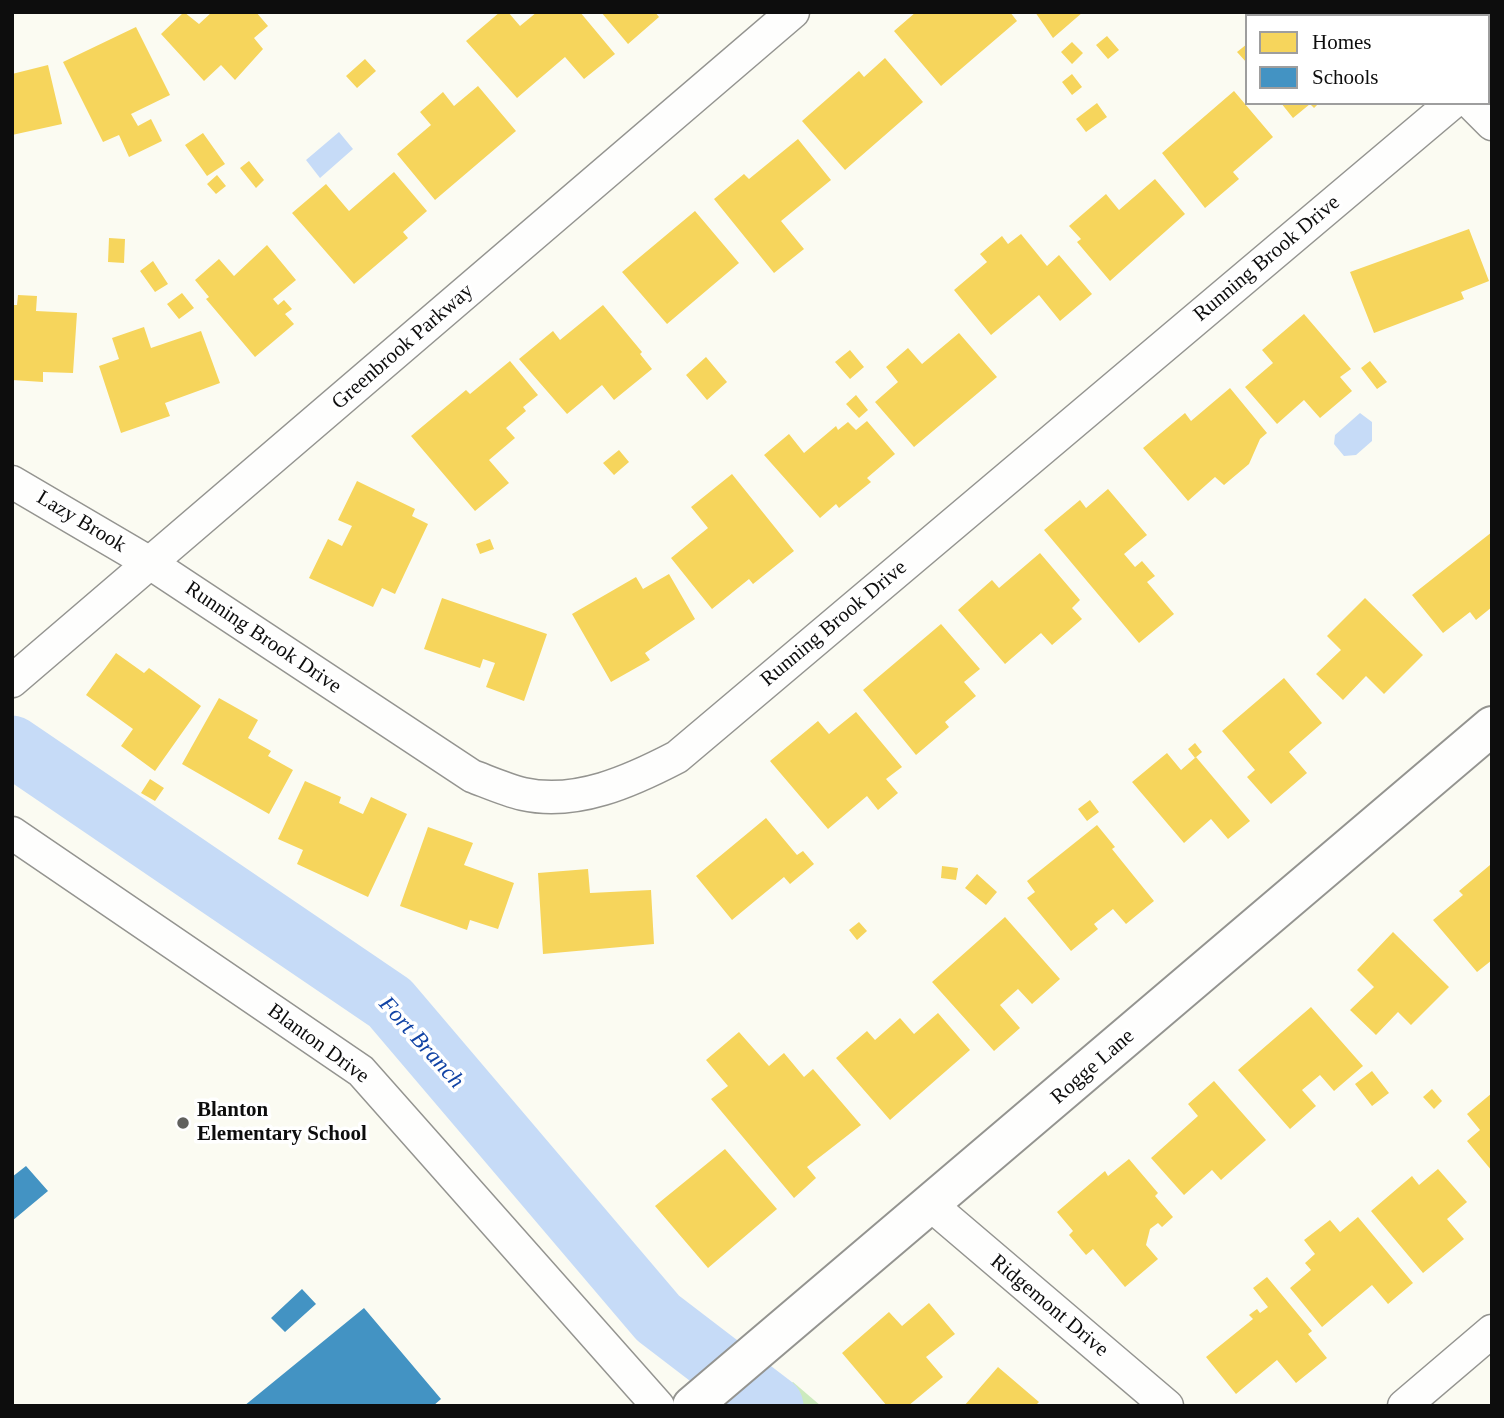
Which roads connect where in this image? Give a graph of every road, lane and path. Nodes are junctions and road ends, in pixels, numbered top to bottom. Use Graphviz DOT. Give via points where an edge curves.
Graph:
graph roads {
  1 [pos="793,12"];
  2 [pos="1449,105"];
  3 [pos="1473,105"];
  4 [pos="1492,124"];
  5 [pos="12,482"];
  6 [pos="150,563"];
  7 [pos="12,681"];
  8 [pos="1492,726"];
  9 [pos="12,833"];
  10 [pos="931,1205"];
  11 [pos="1492,1332"];
  12 [pos="703,1397"];
  13 [pos="658,1406"];
  14 [pos="1167,1406"];
  15 [pos="1404,1406"];
  1 -- 6 [label="street, Greenbrook Parkway"];
  2 -- 6 [label="street, Running Brook Drive" via="677,757 629,781 576,795 524,794 472,776"];
  3 -- 4 [label="street"];
  5 -- 6 [label="street, Lazy Brook"];
  6 -- 7 [label="street, Greenbrook Parkway"];
  8 -- 10 [label="street, Rogge Lane"];
  9 -- 13 [label="street, Blanton Drive" via="361,1072"];
  10 -- 12 [label="street, Rogge Lane"];
  10 -- 14 [label="street, Ridgemont Drive"];
  11 -- 15 [label="street"];
}
